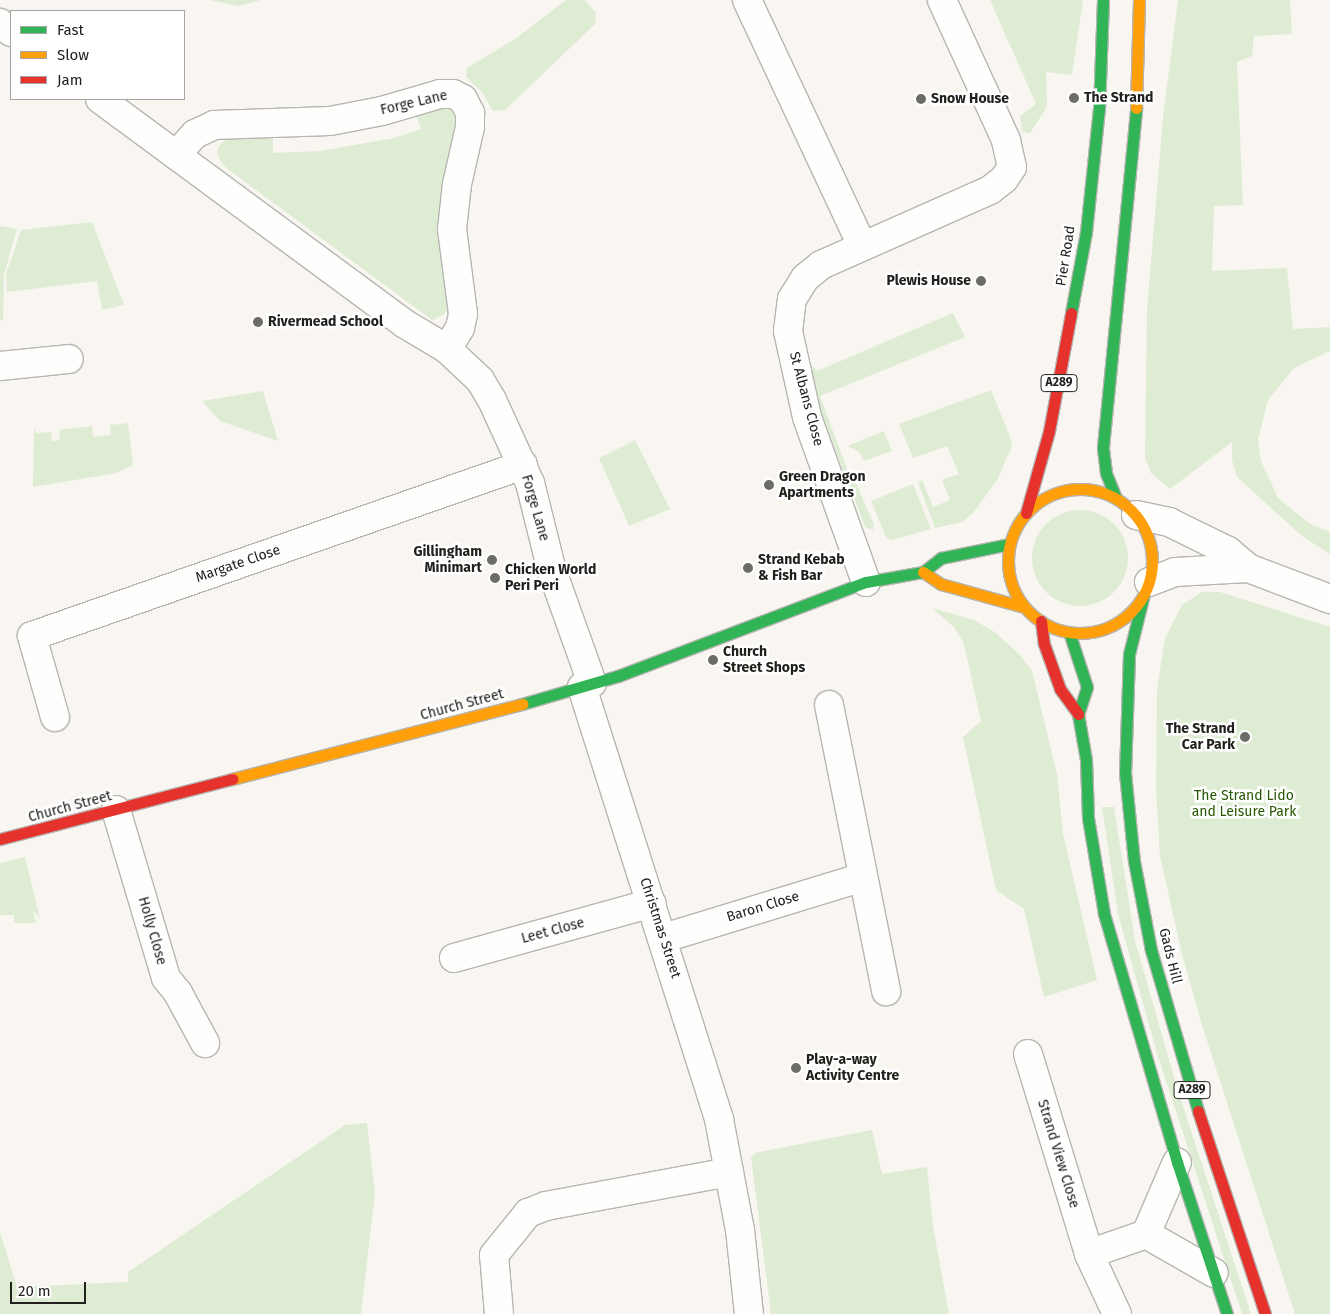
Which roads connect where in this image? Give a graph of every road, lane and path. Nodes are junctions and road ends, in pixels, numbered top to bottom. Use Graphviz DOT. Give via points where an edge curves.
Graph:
graph roads {
  1 [pos="747,0"];
  2 [pos="942,0"];
  3 [pos="1103,0"];
  4 [pos="1139,0"];
  5 [pos="0,23"];
  6 [pos="10,31"];
  7 [pos="101,100"];
  8 [pos="176,154"];
  9 [pos="862,246"];
  10 [pos="447,349"];
  11 [pos="69,359"];
  12 [pos="0,366"];
  13 [pos="523,464"];
  14 [pos="1116,498"];
  15 [pos="1026,513"];
  16 [pos="1136,515"];
  17 [pos="1009,544"];
  18 [pos="1248,568"];
  19 [pos="923,572"];
  20 [pos="866,582"];
  21 [pos="1146,588"];
  22 [pos="1330,599"];
  23 [pos="1024,607"];
  24 [pos="1041,621"];
  25 [pos="1069,632"];
  26 [pos="587,685"];
  27 [pos="829,705"];
  28 [pos="1078,714"];
  29 [pos="55,717"];
  30 [pos="116,810"];
  31 [pos="0,839"];
  32 [pos="863,877"];
  33 [pos="652,903"];
  34 [pos="664,938"];
  35 [pos="454,958"];
  36 [pos="886,991"];
  37 [pos="205,1043"];
  38 [pos="1028,1054"];
  39 [pos="1177,1162"];
  40 [pos="729,1172"];
  41 [pos="1146,1234"];
  42 [pos="1088,1254"];
  43 [pos="1214,1273"];
  44 [pos="499,1314"];
  45 [pos="750,1314"];
  46 [pos="1117,1314"];
  47 [pos="1227,1314"];
  48 [pos="1265,1314"];
  1 -- 9 [label="street"];
  2 -- 9 [label="street, St Albans Close" via="1006,140 1012,167 1004,179 990,190"];
  3 -- 15 [label="main road, Pier Road / A289" via="1099,109 1086,232 1053,411"];
  4 -- 14 [label="main road, A289" via="1136,129 1103,447 1106,473"];
  5 -- 6 [label="street"];
  7 -- 8 [label="street, Forge Lane"];
  8 -- 10 [label="street, Forge Lane" via="397,318"];
  8 -- 10 [label="street, Forge Lane" via="195,134 217,124 330,121 382,111 440,94 453,94 462,99 470,113 470,127 457,184 452,229 463,314 460,328"];
  9 -- 20 [label="street, St Albans Close" via="821,265 805,278 792,299 788,331 808,417"];
  10 -- 13 [label="street, Forge Lane" via="487,390"];
  11 -- 12 [label="street"];
  13 -- 26 [label="street, Forge Lane" via="540,512 552,571"];
  13 -- 29 [label="street, Margate Close" via="32,636"];
  14 -- 15 [label="main road, A289" via="1084,488 1068,489 1052,494"];
  14 -- 16 [label="main road, A289"];
  15 -- 17 [label="main road, A289"];
  16 -- 18 [label="street" via="1169,522 1228,551"];
  16 -- 21 [label="main road, A289" via="1148,536 1152,559"];
  17 -- 19 [label="main road, Church Street" via="941,558"];
  17 -- 23 [label="main road, A289" via="1008,566 1013,588"];
  18 -- 21 [label="street" via="1176,572"];
  18 -- 22 [label="street"];
  19 -- 20 [label="main road, Church Street"];
  19 -- 23 [label="main road" via="941,584"];
  20 -- 26 [label="main road, Church Street"];
  21 -- 25 [label="main road, A289" via="1134,609 1105,629"];
  21 -- 48 [label="main road, Gads Hill / A289" via="1129,654 1126,773 1134,861 1151,950 1197,1107"];
  23 -- 24 [label="main road, A289"];
  24 -- 25 [label="main road, A289"];
  24 -- 28 [label="main road" via="1044,644 1060,689"];
  25 -- 28 [label="main road, A289" via="1077,648 1087,688"];
  26 -- 30 [label="main road, Church Street"];
  26 -- 33 [label="street, Christmas Street"];
  27 -- 32 [label="street"];
  28 -- 39 [label="main road, A289" via="1086,760 1088,818 1104,914"];
  30 -- 31 [label="main road, Church Street"];
  30 -- 37 [label="street, Holly Close" via="166,978 178,993"];
  32 -- 34 [label="street, Baron Close"];
  32 -- 36 [label="street"];
  33 -- 34 [label="street, Christmas Street"];
  33 -- 35 [label="street, Leet Close"];
  34 -- 40 [label="street, Christmas Street" via="719,1119"];
  38 -- 42 [label="street, Strand View Close"];
  39 -- 41 [label="street"];
  39 -- 43 [label="main road, A289"];
  40 -- 44 [label="street" via="546,1206 528,1213 494,1255"];
  40 -- 45 [label="street, Christmas Street"];
  41 -- 42 [label="street"];
  41 -- 43 [label="street" via="1186,1254"];
  42 -- 46 [label="street, Strand View Close"];
  43 -- 47 [label="main road, A289"];
}
